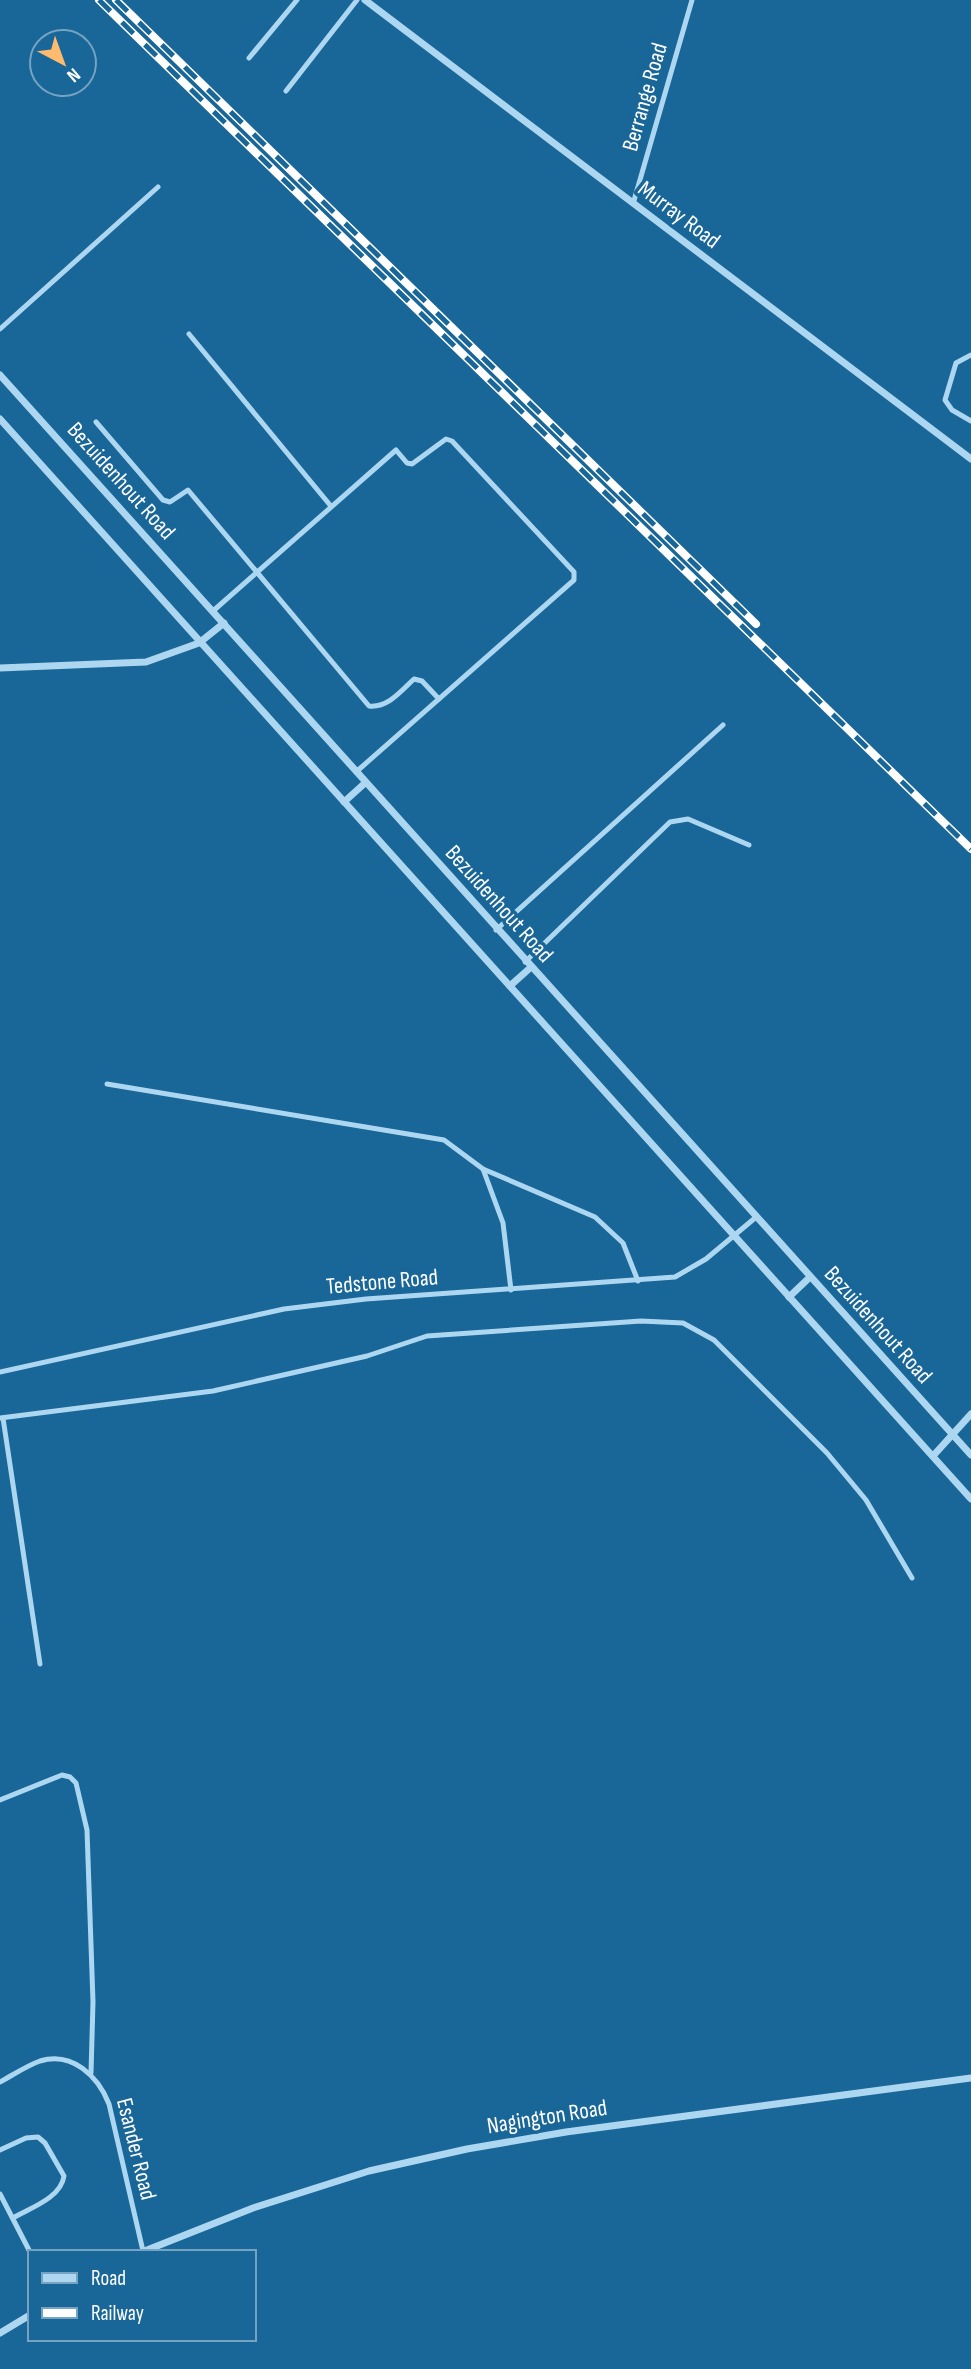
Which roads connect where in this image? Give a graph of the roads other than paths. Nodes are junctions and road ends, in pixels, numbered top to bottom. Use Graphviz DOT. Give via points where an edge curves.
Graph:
graph roads {
  1 [pos="297,0"];
  2 [pos="357,0"];
  3 [pos="365,0"];
  4 [pos="692,0"];
  5 [pos="249,58"];
  6 [pos="286,91"];
  7 [pos="158,187"];
  8 [pos="633,204"];
  9 [pos="0,329"];
  10 [pos="189,334"];
  11 [pos="971,355"];
  12 [pos="0,375"];
  13 [pos="0,419"];
  14 [pos="971,421"];
  15 [pos="96,422"];
  16 [pos="971,460"];
  17 [pos="330,505"];
  18 [pos="256,574"];
  19 [pos="213,611"];
  20 [pos="224,624"];
  21 [pos="199,643"];
  22 [pos="0,668"];
  23 [pos="439,699"];
  24 [pos="723,725"];
  25 [pos="356,772"];
  26 [pos="365,783"];
  27 [pos="344,802"];
  28 [pos="750,845"];
  29 [pos="496,930"];
  30 [pos="527,965"];
  31 [pos="510,986"];
  32 [pos="107,1084"];
  33 [pos="483,1169"];
  34 [pos="755,1218"];
  35 [pos="733,1236"];
  36 [pos="809,1278"];
  37 [pos="638,1281"];
  38 [pos="511,1290"];
  39 [pos="789,1297"];
  40 [pos="0,1372"];
  41 [pos="971,1414"];
  42 [pos="1,1418"];
  43 [pos="953,1435"];
  44 [pos="971,1455"];
  45 [pos="933,1456"];
  46 [pos="971,1499"];
  47 [pos="912,1578"];
  48 [pos="40,1664"];
  49 [pos="0,1800"];
  50 [pos="91,2073"];
  51 [pos="971,2078"];
  52 [pos="0,2082"];
  53 [pos="0,2150"];
  54 [pos="0,2194"];
  55 [pos="13,2218"];
  56 [pos="29,2250"];
  57 [pos="143,2250"];
  58 [pos="146,2250"];
  59 [pos="28,2316"];
  60 [pos="0,2333"];
  1 -- 5 [label="lane"];
  2 -- 6 [label="lane"];
  3 -- 8 [label="street, Murray Road"];
  4 -- 8 [label="lane, Berrange Road"];
  7 -- 9 [label="lane"];
  8 -- 16 [label="street, Murray Road"];
  10 -- 17 [label="lane"];
  11 -- 14 [label="lane" via="956,363 945,400"];
  12 -- 19 [label="street, Bezuidenhout Road"];
  13 -- 21 [label="street, Bezuidenhout Road"];
  15 -- 18 [label="lane" via="163,500 170,502 188,490"];
  17 -- 18 [label="lane"];
  17 -- 23 [label="lane" via="396,450 412,464 446,439 574,572 573,580"];
  18 -- 19 [label="lane"];
  18 -- 23 [label="lane" via="369,706 380,707 414,679"];
  19 -- 20 [label="street, Bezuidenhout Road"];
  20 -- 21 [label="street"];
  20 -- 25 [label="street, Bezuidenhout Road"];
  21 -- 22 [label="street" via="146,662"];
  21 -- 27 [label="street, Bezuidenhout Road"];
  23 -- 25 [label="lane"];
  24 -- 29 [label="lane"];
  25 -- 26 [label="street, Bezuidenhout Road"];
  26 -- 27 [label="street"];
  26 -- 29 [label="street, Bezuidenhout Road"];
  27 -- 31 [label="street, Bezuidenhout Road"];
  28 -- 30 [label="lane" via="688,819 670,822"];
  29 -- 30 [label="street, Bezuidenhout Road"];
  30 -- 31 [label="street"];
  30 -- 34 [label="street, Bezuidenhout Road"];
  31 -- 35 [label="street, Bezuidenhout Road"];
  32 -- 33 [label="lane" via="444,1140"];
  33 -- 37 [label="lane" via="595,1217 623,1243"];
  33 -- 38 [label="lane" via="503,1223"];
  34 -- 35 [label="lane, Tedstone Road"];
  34 -- 36 [label="street, Bezuidenhout Road"];
  35 -- 37 [label="lane, Tedstone Road" via="676,1277"];
  35 -- 39 [label="street, Bezuidenhout Road"];
  36 -- 39 [label="street"];
  36 -- 43 [label="street, Bezuidenhout Road"];
  37 -- 38 [label="lane, Tedstone Road"];
  38 -- 40 [label="lane, Tedstone Road" via="285,1309"];
  39 -- 45 [label="street, Bezuidenhout Road"];
  41 -- 43 [label="street"];
  42 -- 47 [label="lane" via="213,1391 367,1356 427,1336 641,1321 682,1323 714,1340 827,1453 866,1500"];
  42 -- 48 [label="lane"];
  43 -- 44 [label="street, Bezuidenhout Road"];
  43 -- 45 [label="street"];
  45 -- 46 [label="street, Bezuidenhout Road"];
  49 -- 50 [label="lane" via="62,1775 76,1783 87,1830"];
  50 -- 52 [label="lane" via="75,2064 40,2061"];
  50 -- 57 [label="lane, Esander Road" via="108,2104"];
  51 -- 58 [label="street, Nagington Road" via="566,2132 467,2150 369,2171 253,2208"];
  53 -- 55 [label="lane" via="38,2137 64,2176 56,2193"];
  54 -- 55 [label="lane"];
  55 -- 56 [label="lane"];
  59 -- 60 [label="street"];
}
